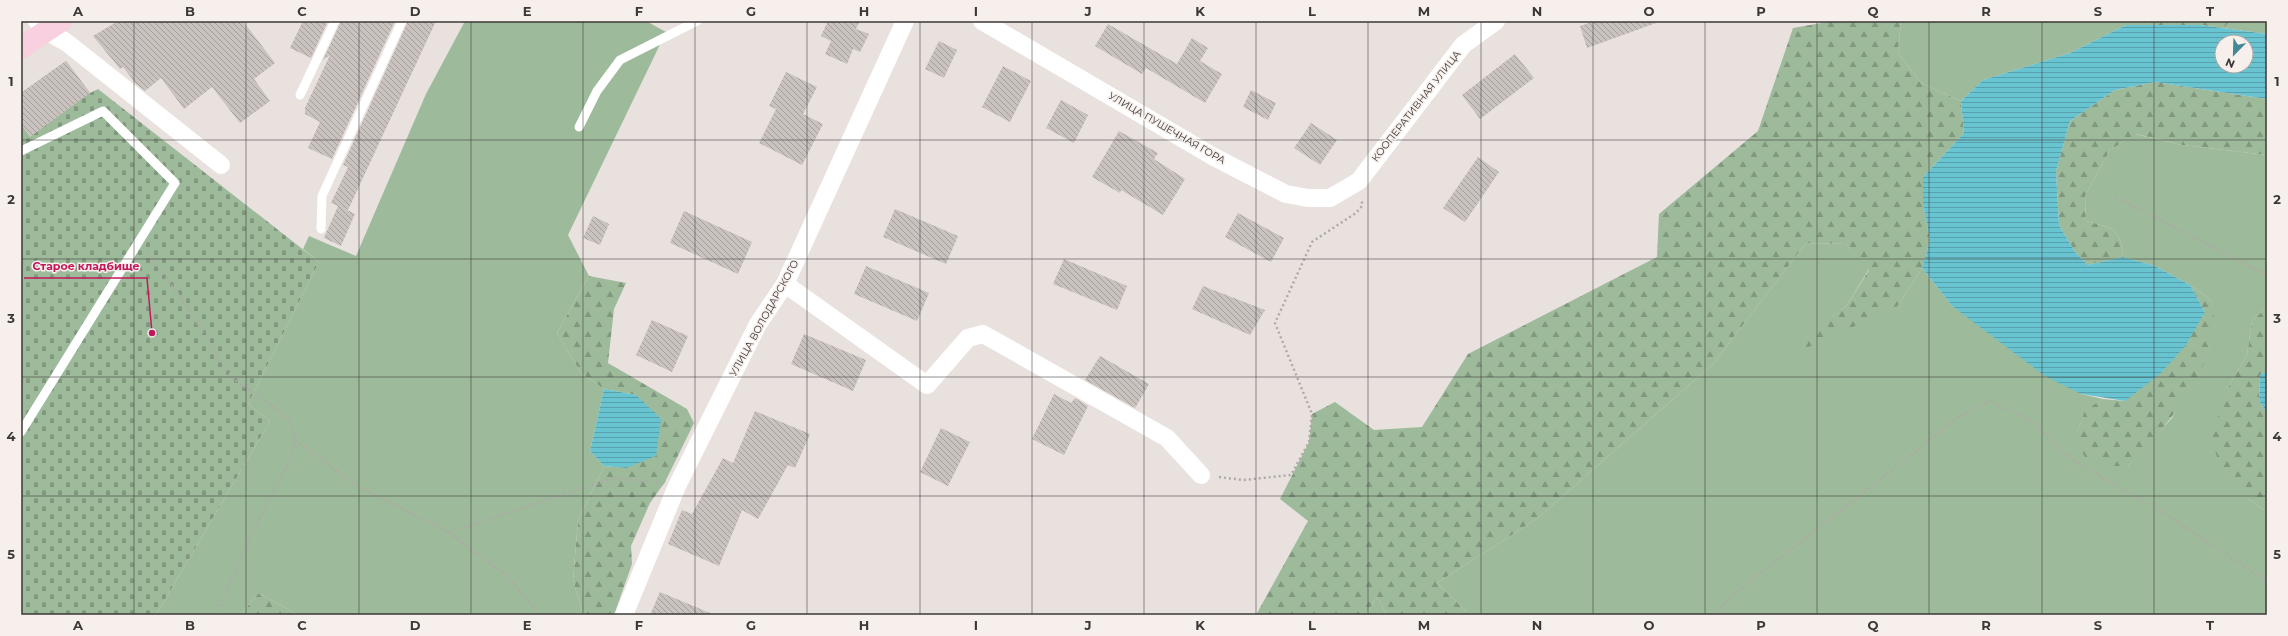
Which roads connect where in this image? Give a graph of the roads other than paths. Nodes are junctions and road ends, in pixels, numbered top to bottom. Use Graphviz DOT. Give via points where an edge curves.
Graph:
graph roads {
  1 [pos="335,21"];
  2 [pos="402,21"];
  3 [pos="697,21"];
  4 [pos="905,21"];
  5 [pos="982,21"];
  6 [pos="1496,21"];
  7 [pos="48,24"];
  8 [pos="21,48"];
  9 [pos="300,95"];
  10 [pos="580,127"];
  11 [pos="21,150"];
  12 [pos="221,164"];
  13 [pos="1359,180"];
  14 [pos="321,230"];
  15 [pos="785,284"];
  16 [pos="21,432"];
  17 [pos="1201,475"];
  18 [pos="624,615"];
  1 -- 9 [label="lane"];
  2 -- 14 [label="lane" via="322,196"];
  3 -- 10 [label="lane" via="620,60 597,91"];
  4 -- 15 [label="street, УЛИЦА ВОЛОДАРСКОГО"];
  5 -- 13 [label="street, УЛИЦА ПУШЕЧНАЯ ГОРА" via="1214,156 1286,194 1330,198"];
  6 -- 13 [label="street, КООПЕРАТИВНАЯ УЛИЦА" via="1463,45"];
  7 -- 8 [label="street"];
  7 -- 12 [label="street" via="66,42"];
  11 -- 16 [label="lane" via="103,111 174,183"];
  15 -- 17 [label="street" via="926,385 968,338 983,334 1167,438"];
  15 -- 18 [label="street, УЛИЦА ВОЛОДАРСКОГО" via="758,324 677,486"];
}
